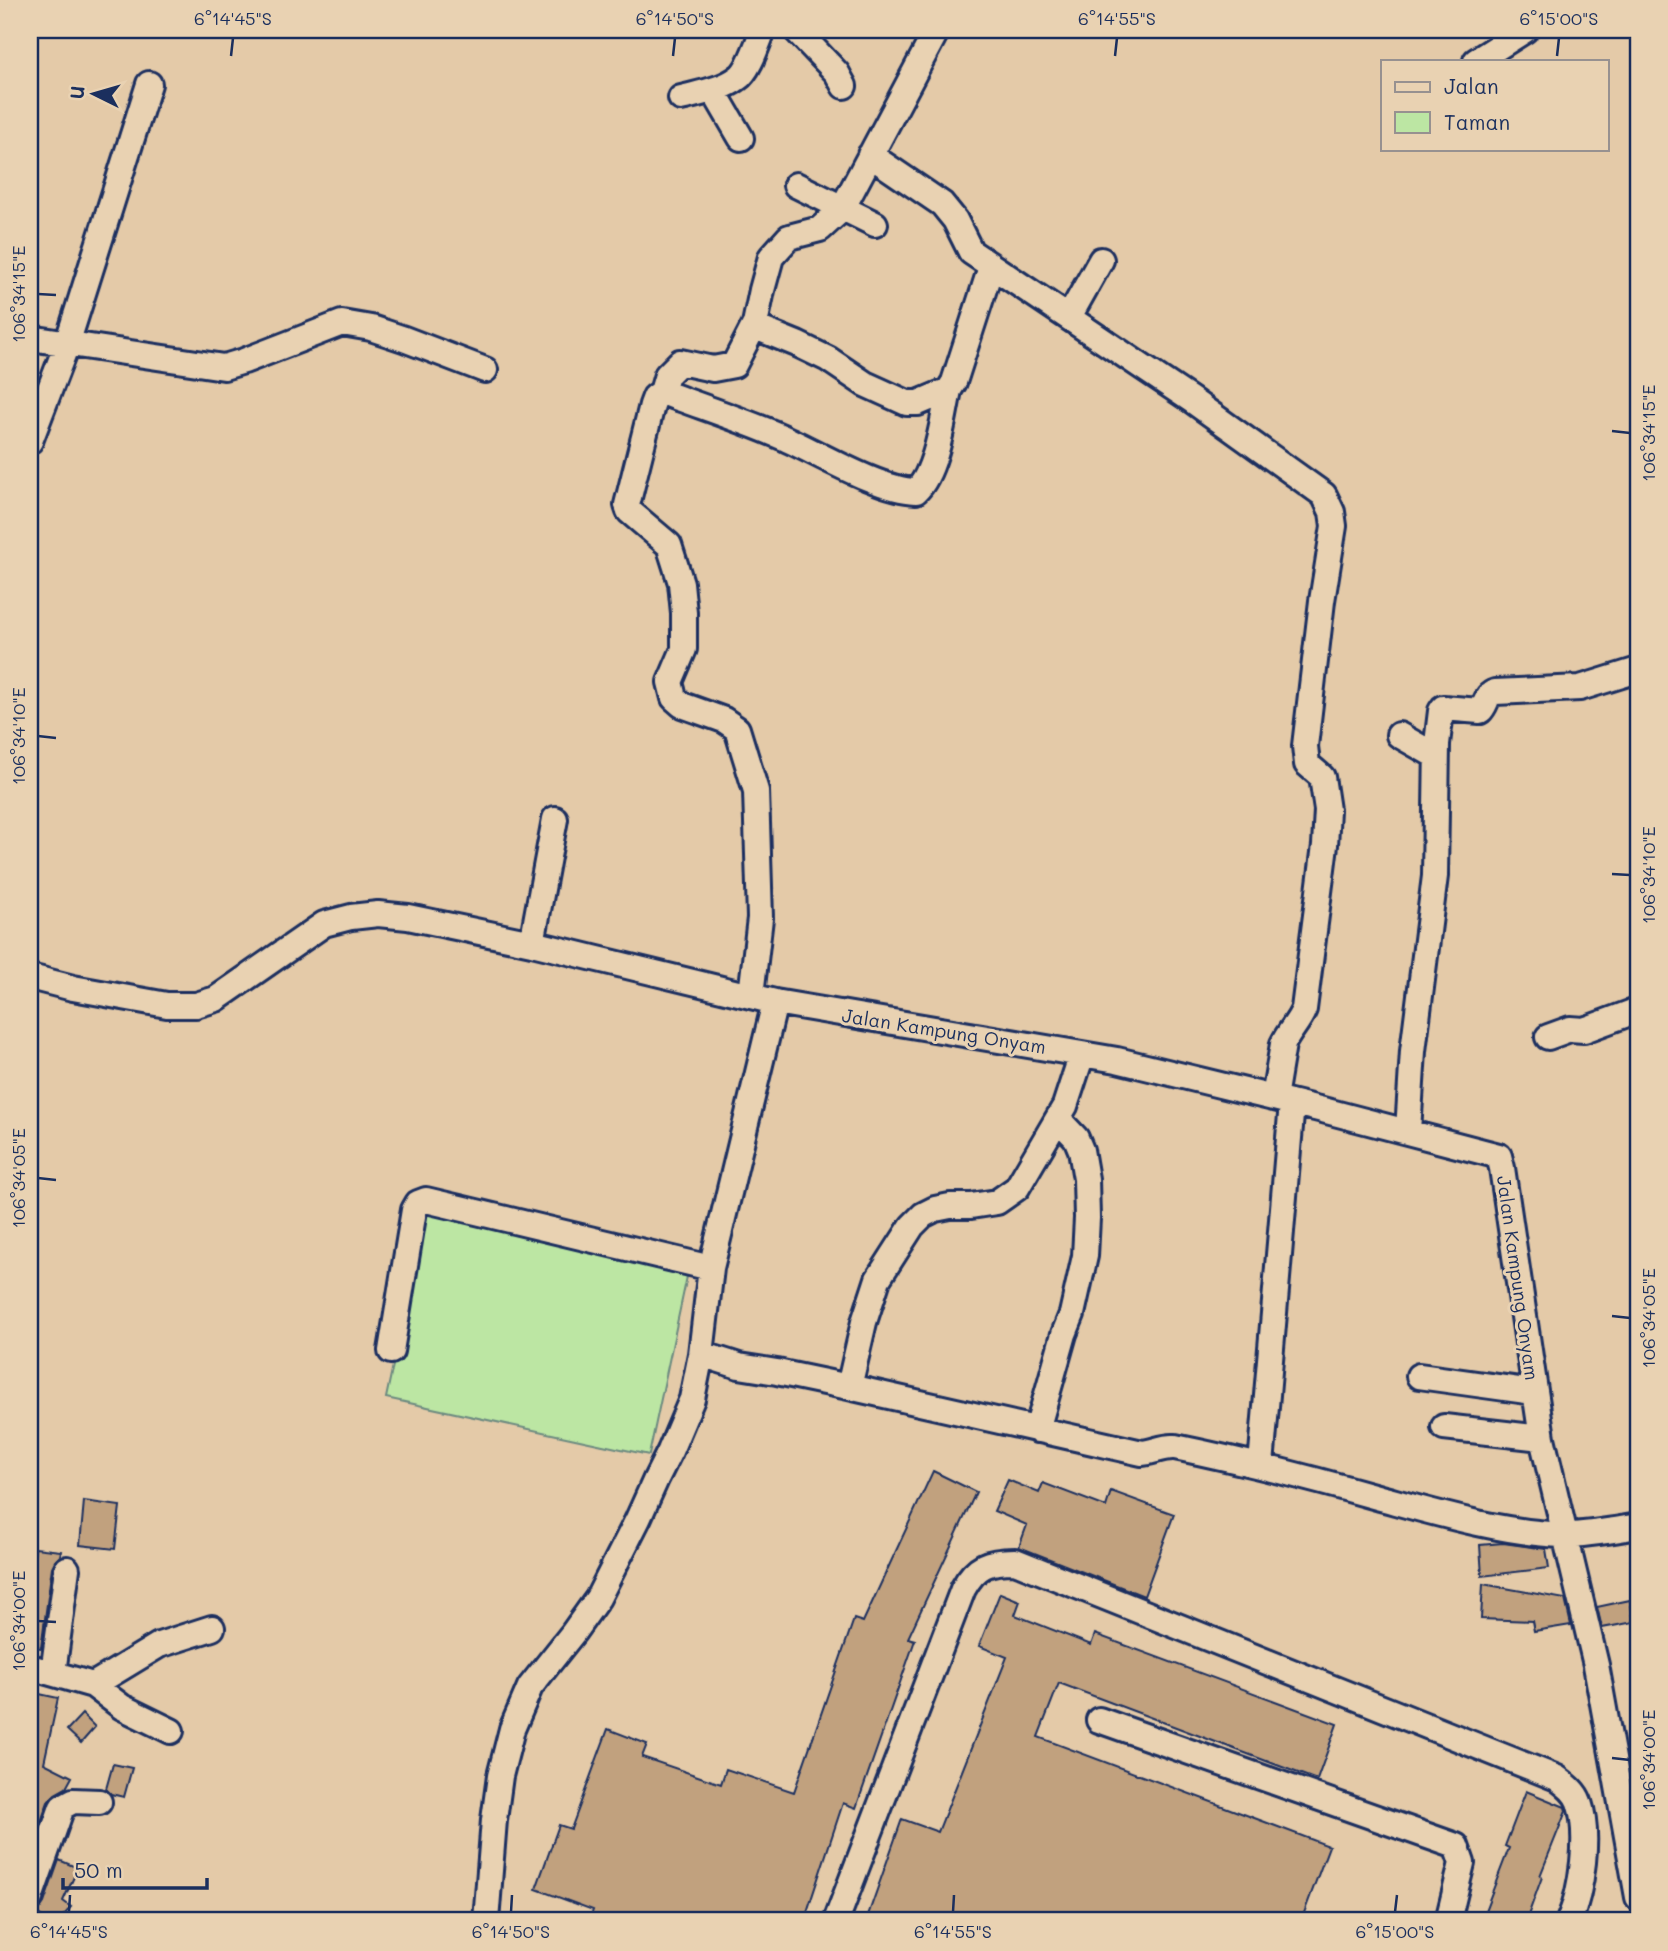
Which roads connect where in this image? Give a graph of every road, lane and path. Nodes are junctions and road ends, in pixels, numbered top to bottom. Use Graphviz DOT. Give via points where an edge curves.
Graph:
graph roads {
  1 [pos="763,30"];
  2 [pos="796,30"];
  3 [pos="937,30"];
  4 [pos="1525,30"];
  5 [pos="1478,60"];
  6 [pos="149,84"];
  7 [pos="844,86"];
  8 [pos="713,90"];
  9 [pos="681,98"];
  10 [pos="741,138"];
  11 [pos="870,155"];
  12 [pos="796,186"];
  13 [pos="842,209"];
  14 [pos="875,224"];
  15 [pos="1101,260"];
  16 [pos="991,267"];
  17 [pos="1069,317"];
  18 [pos="755,324"];
  19 [pos="30,338"];
  20 [pos="67,344"];
  21 [pos="485,370"];
  22 [pos="949,390"];
  23 [pos="662,392"];
  24 [pos="30,441"];
  25 [pos="1638,670"];
  26 [pos="1399,735"];
  27 [pos="1436,756"];
  28 [pos="555,819"];
  29 [pos="532,943"];
  30 [pos="30,977"];
  31 [pos="751,995"];
  32 [pos="775,1002"];
  33 [pos="1638,1010"];
  34 [pos="1548,1037"];
  35 [pos="1082,1054"];
  36 [pos="1283,1101"];
  37 [pos="1058,1119"];
  38 [pos="1408,1132"];
  39 [pos="711,1268"];
  40 [pos="391,1352"];
  41 [pos="701,1354"];
  42 [pos="1419,1376"];
  43 [pos="849,1387"];
  44 [pos="1534,1392"];
  45 [pos="1444,1427"];
  46 [pos="1037,1430"];
  47 [pos="1542,1438"];
  48 [pos="1261,1465"];
  49 [pos="1638,1526"];
  50 [pos="1564,1535"];
  51 [pos="67,1569"];
  52 [pos="212,1628"];
  53 [pos="41,1670"];
  54 [pos="93,1685"];
  55 [pos="1099,1720"];
  56 [pos="171,1731"];
  57 [pos="99,1802"];
  58 [pos="34,1872"];
  59 [pos="1638,1897"];
  60 [pos="30,1898"];
  61 [pos="486,1921"];
  62 [pos="836,1921"];
  63 [pos="1448,1921"];
  64 [pos="1569,1921"];
  1 -- 8 [label="street" via="739,78"];
  2 -- 7 [label="street"];
  3 -- 11 [label="street"];
  4 -- 5 [label="street"];
  6 -- 20 [label="street"];
  8 -- 9 [label="street"];
  8 -- 10 [label="street"];
  11 -- 13 [label="street"];
  11 -- 16 [label="street" via="942,204 956,220 971,252"];
  12 -- 13 [label="street"];
  13 -- 14 [label="street"];
  13 -- 18 [label="street" via="820,229 789,237 771,257"];
  15 -- 17 [label="street"];
  16 -- 17 [label="street"];
  16 -- 22 [label="street"];
  17 -- 36 [label="street" via="1324,495 1332,512 1334,526 1304,746 1307,764 1322,777 1326,795 1325,845 1304,1009 1283,1044"];
  18 -- 22 [label="street" via="907,402"];
  18 -- 23 [label="street" via="734,365 713,369 680,362 667,374"];
  19 -- 20 [label="street"];
  20 -- 21 [label="street" via="224,367 342,323 393,335"];
  20 -- 24 [label="street"];
  22 -- 23 [label="street" via="937,447 924,484 916,491 867,477 780,436"];
  23 -- 31 [label="street" via="652,405 627,505 669,545 681,583 684,649 670,682 674,698 737,729 756,791 760,918"];
  25 -- 27 [label="street" via="1580,688 1490,693 1480,711 1443,708"];
  26 -- 27 [label="street"];
  27 -- 38 [label="street" via="1435,876 1413,1051"];
  28 -- 29 [label="street"];
  29 -- 30 [label="street, Jalan Kampung Onyam" via="378,914 324,924 216,999 196,1005 167,1005"];
  29 -- 31 [label="street, Jalan Kampung Onyam"];
  31 -- 32 [label="street, Jalan Kampung Onyam"];
  32 -- 35 [label="street, Jalan Kampung Onyam"];
  32 -- 39 [label="street"];
  33 -- 34 [label="street" via="1584,1030 1570,1029"];
  35 -- 36 [label="street, Jalan Kampung Onyam"];
  35 -- 37 [label="street"];
  36 -- 38 [label="street, Jalan Kampung Onyam"];
  36 -- 48 [label="street"];
  37 -- 43 [label="street" via="1017,1188 997,1202 935,1209 912,1226 878,1279"];
  37 -- 46 [label="street" via="1081,1150 1086,1179 1085,1256"];
  38 -- 44 [label="street, Jalan Kampung Onyam" via="1499,1156"];
  39 -- 40 [label="street" via="426,1200 414,1210"];
  39 -- 41 [label="street"];
  41 -- 43 [label="street"];
  41 -- 61 [label="street" via="692,1399 639,1519 597,1598 530,1687 512,1729 494,1820"];
  42 -- 44 [label="street"];
  43 -- 46 [label="street"];
  44 -- 47 [label="street, Jalan Kampung Onyam"];
  45 -- 47 [label="street"];
  46 -- 48 [label="street" via="1142,1452 1166,1446"];
  47 -- 50 [label="street, Jalan Kampung Onyam"];
  48 -- 50 [label="street" via="1448,1516"];
  49 -- 50 [label="street"];
  50 -- 59 [label="street, Jalan Kampung Onyam" via="1596,1665"];
  51 -- 53 [label="street"];
  52 -- 54 [label="street" via="159,1645"];
  53 -- 54 [label="street"];
  54 -- 56 [label="street" via="122,1707"];
  55 -- 63 [label="street" via="1455,1846 1462,1863"];
  57 -- 58 [label="street" via="73,1801 62,1807"];
  58 -- 60 [label="street"];
  62 -- 64 [label="street" via="963,1590 970,1575 996,1561 1015,1561 1557,1778 1578,1801 1585,1835 1576,1903"];
}
